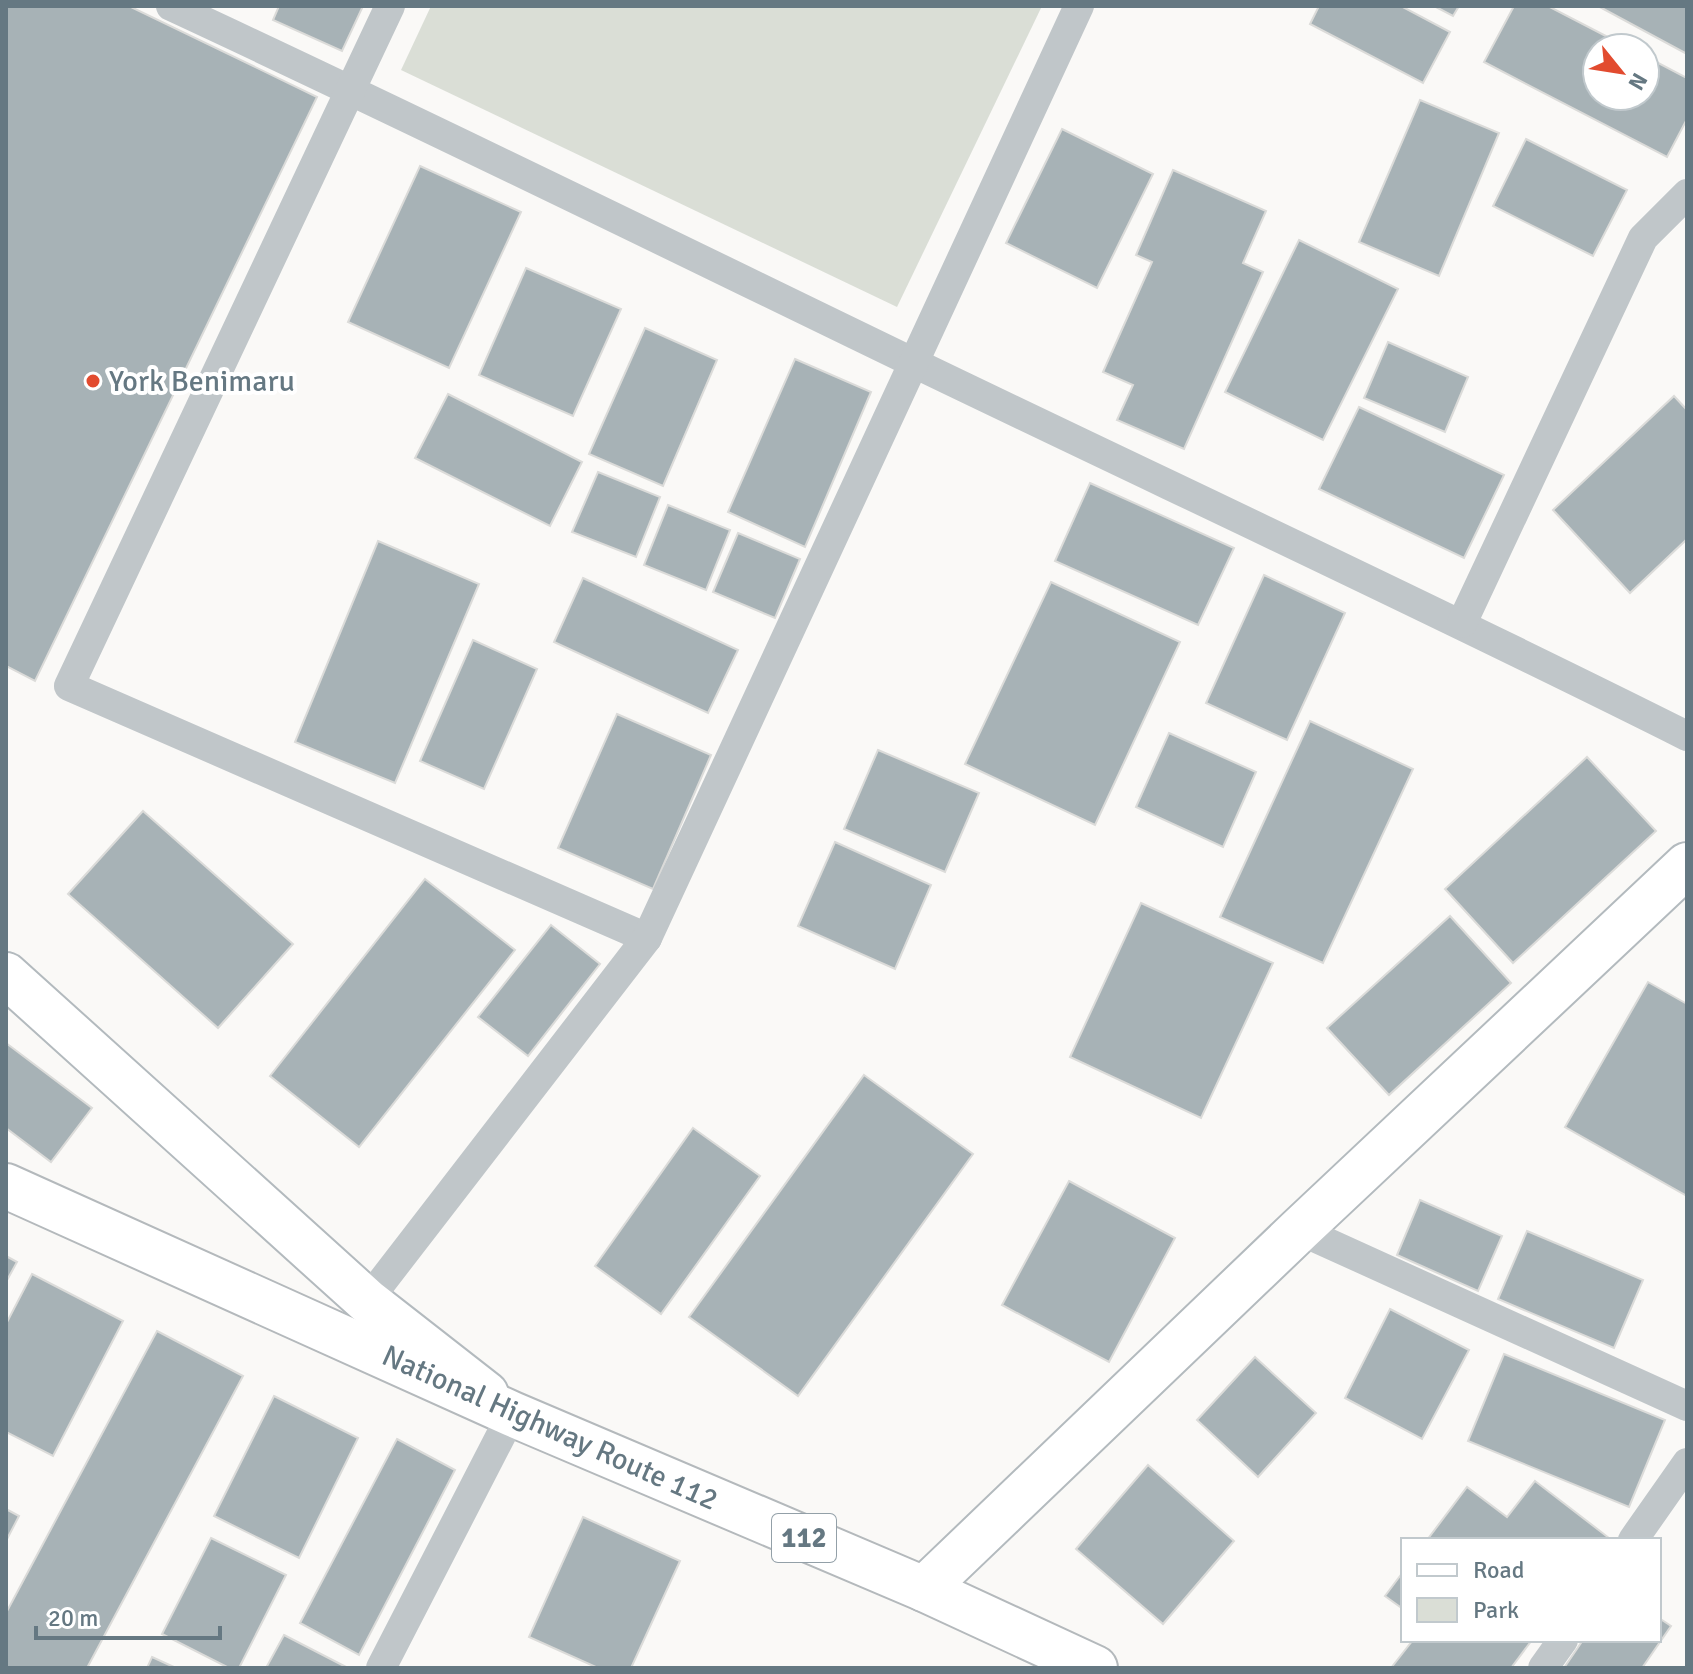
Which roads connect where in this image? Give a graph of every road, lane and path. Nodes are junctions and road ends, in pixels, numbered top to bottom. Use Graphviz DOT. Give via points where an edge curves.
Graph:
graph roads {
  1 [pos="171,6"];
  2 [pos="390,6"];
  3 [pos="1079,6"];
  4 [pos="350,89"];
  5 [pos="1687,194"];
  6 [pos="914,363"];
  7 [pos="1462,623"];
  8 [pos="1687,736"];
  9 [pos="1687,865"];
  10 [pos="647,938"];
  11 [pos="6,975"];
  12 [pos="6,1186"];
  13 [pos="1299,1230"];
  14 [pos="367,1301"];
  15 [pos="1687,1406"];
  16 [pos="512,1414"];
  17 [pos="1687,1463"];
  18 [pos="1634,1538"];
  19 [pos="924,1589"];
  20 [pos="1562,1642"];
  21 [pos="381,1668"];
  22 [pos="1095,1668"];
  23 [pos="1543,1668"];
  1 -- 4 [label="lane"];
  2 -- 4 [label="lane"];
  3 -- 6 [label="lane"];
  4 -- 6 [label="lane"];
  4 -- 10 [label="lane" via="69,686"];
  5 -- 7 [label="lane" via="1643,238"];
  6 -- 7 [label="lane"];
  6 -- 10 [label="lane"];
  7 -- 8 [label="lane"];
  9 -- 13 [label="main road"];
  10 -- 14 [label="lane"];
  11 -- 14 [label="main road"];
  12 -- 16 [label="main road, National Highway Route 112 / 112"];
  13 -- 15 [label="lane"];
  13 -- 19 [label="main road"];
  14 -- 16 [label="main road"];
  16 -- 19 [label="main road, National Highway Route 112 / 112"];
  16 -- 21 [label="lane"];
  17 -- 18 [label="lane"];
  19 -- 22 [label="main road, National Highway Route 112 / 112"];
  20 -- 23 [label="lane"];
}
